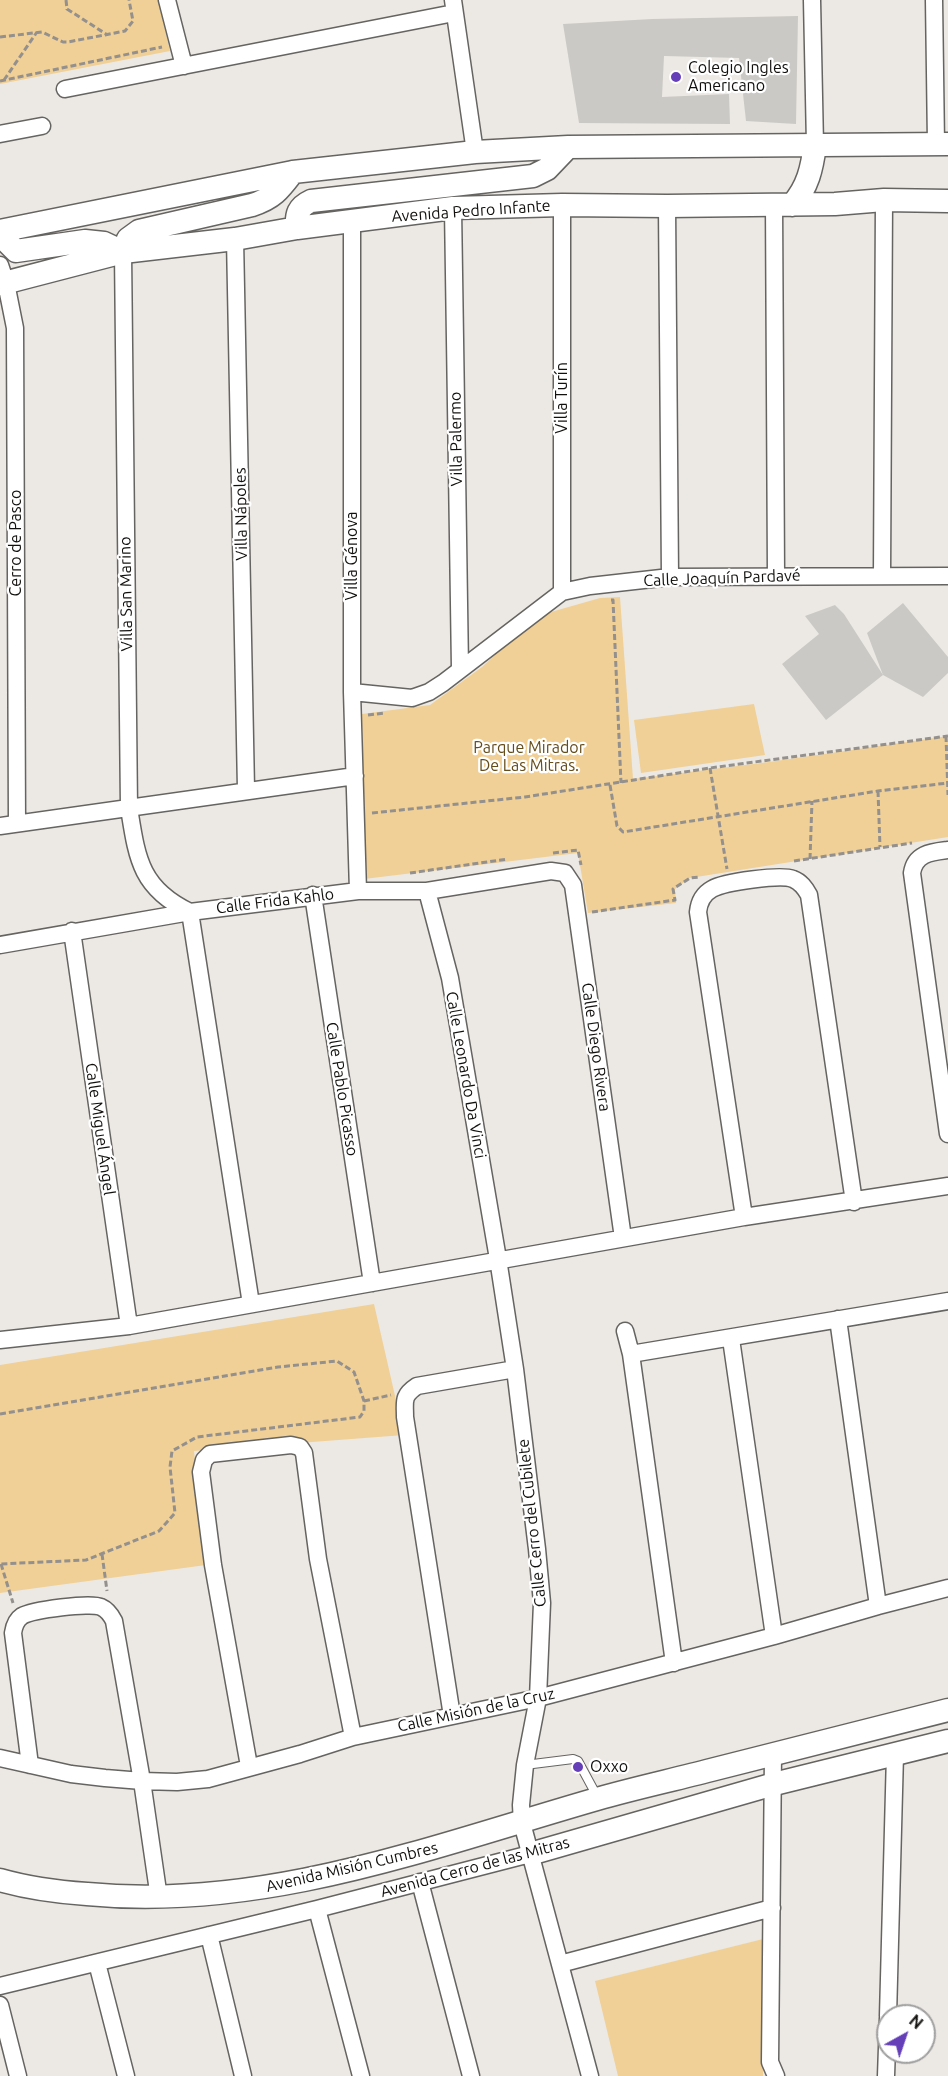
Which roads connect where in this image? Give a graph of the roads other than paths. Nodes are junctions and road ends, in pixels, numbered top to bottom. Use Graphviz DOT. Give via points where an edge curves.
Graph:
graph roads {
  1 [pos="166,0"];
  2 [pos="812,0"];
  3 [pos="934,0"];
  4 [pos="454,7"];
  5 [pos="941,20"];
  6 [pos="184,66"];
  7 [pos="64,89"];
  8 [pos="42,126"];
  9 [pos="0,134"];
  10 [pos="942,144"];
  11 [pos="815,145"];
  12 [pos="568,147"];
  13 [pos="475,152"];
  14 [pos="293,172"];
  15 [pos="884,200"];
  16 [pos="948,201"];
  17 [pos="783,204"];
  18 [pos="835,204"];
  19 [pos="562,205"];
  20 [pos="667,206"];
  21 [pos="453,208"];
  22 [pos="352,220"];
  23 [pos="297,228"];
  24 [pos="3,231"];
  25 [pos="235,239"];
  26 [pos="123,252"];
  27 [pos="2,277"];
  28 [pos="882,575"];
  29 [pos="776,576"];
  30 [pos="948,576"];
  31 [pos="670,577"];
  32 [pos="562,592"];
  33 [pos="460,669"];
  34 [pos="352,692"];
  35 [pos="355,776"];
  36 [pos="246,789"];
  37 [pos="129,808"];
  38 [pos="8,824"];
  39 [pos="948,850"];
  40 [pos="551,871"];
  41 [pos="358,891"];
  42 [pos="427,891"];
  43 [pos="313,895"];
  44 [pos="190,912"];
  45 [pos="72,931"];
  46 [pos="0,945"];
  47 [pos="948,1134"];
  48 [pos="948,1186"];
  49 [pos="854,1202"];
  50 [pos="744,1217"];
  51 [pos="624,1238"];
  52 [pos="498,1259"];
  53 [pos="372,1283"];
  54 [pos="948,1301"];
  55 [pos="251,1304"];
  56 [pos="838,1319"];
  57 [pos="129,1326"];
  58 [pos="625,1330"];
  59 [pos="0,1337"];
  60 [pos="731,1339"];
  61 [pos="631,1354"];
  62 [pos="515,1370"];
  63 [pos="948,1588"];
  64 [pos="878,1606"];
  65 [pos="774,1636"];
  66 [pos="674,1663"];
  67 [pos="538,1698"];
  68 [pos="948,1710"];
  69 [pos="452,1716"];
  70 [pos="353,1737"];
  71 [pos="948,1741"];
  72 [pos="773,1754"];
  73 [pos="895,1754"];
  74 [pos="0,1758"];
  75 [pos="30,1765"];
  76 [pos="525,1765"];
  77 [pos="249,1766"];
  78 [pos="142,1781"];
  79 [pos="774,1784"];
  80 [pos="598,1799"];
  81 [pos="522,1822"];
  82 [pos="530,1854"];
  83 [pos="0,1880"];
  84 [pos="420,1882"];
  85 [pos="159,1898"];
  86 [pos="772,1908"];
  87 [pos="317,1909"];
  88 [pos="209,1935"];
  89 [pos="97,1963"];
  90 [pos="560,1964"];
  91 [pos="0,1986"];
  92 [pos="888,2004"];
  93 [pos="0,2005"];
  94 [pos="18,2076"];
  95 [pos="126,2076"];
  96 [pos="243,2076"];
  97 [pos="361,2076"];
  98 [pos="471,2076"];
  99 [pos="590,2076"];
  100 [pos="776,2076"];
  1 -- 6 [label="street"];
  2 -- 11 [label="street"];
  3 -- 5 [label="street"];
  4 -- 6 [label="street"];
  4 -- 13 [label="street"];
  5 -- 10 [label="street"];
  6 -- 7 [label="street"];
  8 -- 9 [label="street"];
  10 -- 11 [label="main road"];
  11 -- 12 [label="main road"];
  11 -- 17 [label="main road" via="802,193"];
  11 -- 18 [label="main road" via="828,196"];
  12 -- 13 [label="main road"];
  12 -- 23 [label="main road" via="548,169 533,176 310,201 298,212"];
  13 -- 14 [label="main road"];
  14 -- 24 [label="main road"];
  14 -- 26 [label="main road" via="267,200 139,231 128,239"];
  15 -- 16 [label="main road, Avenida Pedro Infante"];
  15 -- 18 [label="main road, Avenida Pedro Infante"];
  15 -- 28 [label="street"];
  17 -- 18 [label="main road, Avenida Pedro Infante"];
  17 -- 20 [label="main road, Avenida Pedro Infante"];
  17 -- 29 [label="street"];
  19 -- 20 [label="main road, Avenida Pedro Infante"];
  19 -- 21 [label="main road, Avenida Pedro Infante"];
  19 -- 32 [label="street, Villa Turín"];
  20 -- 31 [label="street"];
  21 -- 22 [label="main road, Avenida Pedro Infante"];
  21 -- 33 [label="street, Villa Palermo"];
  22 -- 23 [label="main road, Avenida Pedro Infante"];
  22 -- 34 [label="street, Villa Génova"];
  23 -- 25 [label="main road, Avenida Pedro Infante"];
  24 -- 26 [label="main road" via="16,251 86,241 104,243"];
  25 -- 26 [label="main road, Avenida Pedro Infante"];
  25 -- 36 [label="street, Villa Nápoles"];
  26 -- 27 [label="main road, Avenida Pedro Infante"];
  26 -- 37 [label="street, Villa San Marino"];
  27 -- 38 [label="street, Cerro de Pasco" via="15,328"];
  28 -- 29 [label="street, Calle Joaquín Pardavé"];
  28 -- 30 [label="street, Calle Joaquín Pardavé"];
  29 -- 31 [label="street, Calle Joaquín Pardavé"];
  31 -- 32 [label="street, Calle Joaquín Pardavé"];
  32 -- 33 [label="street, Calle Joaquín Pardavé"];
  33 -- 34 [label="street, Calle Joaquín Pardavé" via="429,692 412,698"];
  34 -- 35 [label="street, Villa Génova"];
  35 -- 36 [label="street"];
  35 -- 41 [label="street, Villa Génova"];
  36 -- 37 [label="street"];
  37 -- 38 [label="street"];
  37 -- 44 [label="street, Villa San Marino" via="136,854 145,873 162,894"];
  39 -- 47 [label="street" via="927,853 916,861 912,873"];
  40 -- 42 [label="street, Calle Frida Kahlo"];
  40 -- 51 [label="street, Calle Diego Rivera" via="565,873 573,885"];
  41 -- 42 [label="street, Calle Frida Kahlo"];
  41 -- 43 [label="street, Calle Frida Kahlo"];
  42 -- 52 [label="street, Calle Leonardo Da Vinci" via="450,978"];
  43 -- 44 [label="street, Calle Frida Kahlo"];
  43 -- 53 [label="street, Calle Pablo Picasso"];
  44 -- 45 [label="street, Calle Frida Kahlo"];
  44 -- 55 [label="street"];
  45 -- 46 [label="street, Calle Frida Kahlo"];
  45 -- 57 [label="street, Calle Miguel Ángel"];
  48 -- 49 [label="street"];
  49 -- 50 [label="street"];
  49 -- 50 [label="street" via="809,896 805,887 785,877 733,883 713,888 702,899 698,912"];
  50 -- 51 [label="street"];
  51 -- 52 [label="street"];
  52 -- 53 [label="street"];
  52 -- 62 [label="street, Calle Cerro del Cubilete"];
  53 -- 55 [label="street"];
  54 -- 56 [label="street"];
  55 -- 57 [label="street"];
  56 -- 60 [label="street"];
  56 -- 64 [label="street"];
  57 -- 59 [label="street"];
  58 -- 61 [label="street"];
  60 -- 61 [label="street"];
  60 -- 65 [label="street"];
  61 -- 66 [label="street"];
  62 -- 67 [label="street, Calle Cerro del Cubilete" via="542,1603"];
  62 -- 69 [label="street" via="417,1386 405,1397 405,1418"];
  63 -- 64 [label="street, Calle Misión de la Cruz"];
  64 -- 65 [label="street, Calle Misión de la Cruz"];
  65 -- 66 [label="street, Calle Misión de la Cruz"];
  66 -- 67 [label="street, Calle Misión de la Cruz"];
  67 -- 69 [label="street, Calle Misión de la Cruz"];
  67 -- 76 [label="street, Calle Cerro del Cubilete"];
  68 -- 72 [label="main road, Avenida Cerro de las Mitras"];
  69 -- 70 [label="street, Calle Misión de la Cruz"];
  70 -- 77 [label="street, Calle Misión de la Cruz"];
  70 -- 77 [label="street" via="318,1559 304,1453 300,1447 291,1445 210,1454 201,1472 213,1565"];
  71 -- 73 [label="main road, Avenida Cerro de las Mitras"];
  72 -- 79 [label="street"];
  72 -- 80 [label="main road, Avenida Cerro de las Mitras"];
  73 -- 79 [label="main road, Avenida Cerro de las Mitras"];
  73 -- 92 [label="street"];
  74 -- 75 [label="street, Calle Misión de la Cruz"];
  75 -- 78 [label="street, Calle Misión de la Cruz" via="71,1774"];
  75 -- 78 [label="street" via="13,1633 18,1620 32,1613 85,1605 106,1611 114,1621"];
  76 -- 80 [label="lane" via="578,1761"];
  76 -- 81 [label="street, Calle Cerro del Cubilete"];
  77 -- 78 [label="street, Calle Misión de la Cruz" via="208,1779"];
  78 -- 85 [label="street"];
  79 -- 82 [label="main road, Avenida Cerro de las Mitras"];
  79 -- 86 [label="street"];
  80 -- 81 [label="main road, Avenida Cerro de las Mitras"];
  81 -- 82 [label="street, Calle Cerro del Cubilete"];
  81 -- 85 [label="main road, Avenida Misión Cumbres" via="319,1878 237,1892"];
  82 -- 84 [label="street, Avenida Cerro de las Mitras"];
  82 -- 90 [label="street, Calle Cerro del Cubilete"];
  83 -- 85 [label="main road, Avenida Misión Cumbres" via="66,1893"];
  84 -- 87 [label="street, Avenida Cerro de las Mitras"];
  84 -- 98 [label="street"];
  86 -- 90 [label="street"];
  86 -- 100 [label="street" via="770,2062"];
  87 -- 88 [label="street, Avenida Cerro de las Mitras"];
  87 -- 97 [label="street"];
  88 -- 89 [label="street, Avenida Cerro de las Mitras"];
  88 -- 96 [label="street"];
  89 -- 91 [label="street, Avenida Cerro de las Mitras"];
  89 -- 95 [label="street"];
  90 -- 99 [label="street, Calle Cerro del Cubilete"];
  93 -- 94 [label="street"];
}
